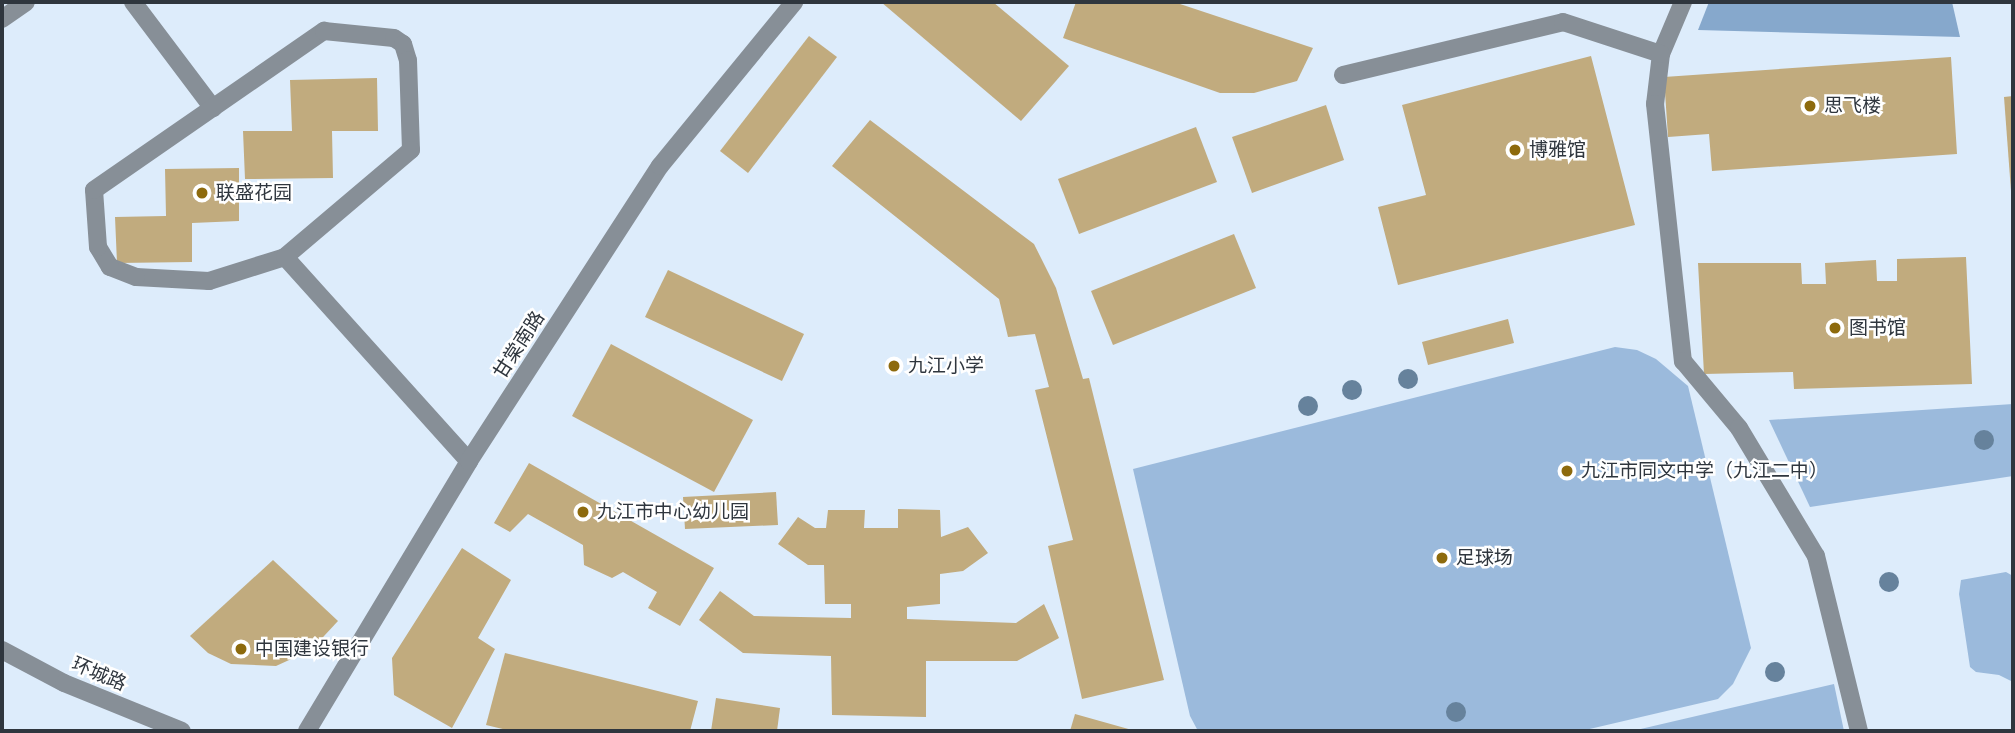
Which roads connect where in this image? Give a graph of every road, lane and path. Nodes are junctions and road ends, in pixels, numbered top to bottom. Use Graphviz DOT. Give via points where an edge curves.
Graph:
graph roads {
  1 [pos="26,2"];
  2 [pos="133,2"];
  3 [pos="794,2"];
  4 [pos="1683,2"];
  5 [pos="2,19"];
  6 [pos="1661,54"];
  7 [pos="1343,75"];
  8 [pos="213,108"];
  9 [pos="285,257"];
  10 [pos="469,461"];
  11 [pos="2,650"];
  12 [pos="182,731"];
  13 [pos="307,731"];
  14 [pos="1858,731"];
  1 -- 5 [label="street"];
  2 -- 8 [label="street"];
  3 -- 10 [label="street, 甘棠南路" via="660,166"];
  4 -- 6 [label="street"];
  6 -- 7 [label="street" via="1563,22"];
  6 -- 14 [label="street" via="1655,104 1683,361 1739,428 1816,556"];
  8 -- 9 [label="street" via="94,190 98,247 110,267 136,277 175,281 209,281"];
  8 -- 9 [label="street" via="324,31 394,38 403,44 408,60 411,150"];
  9 -- 10 [label="street"];
  10 -- 13 [label="street, 甘棠南路"];
  11 -- 12 [label="street, 环城路" via="64,683"];
}
